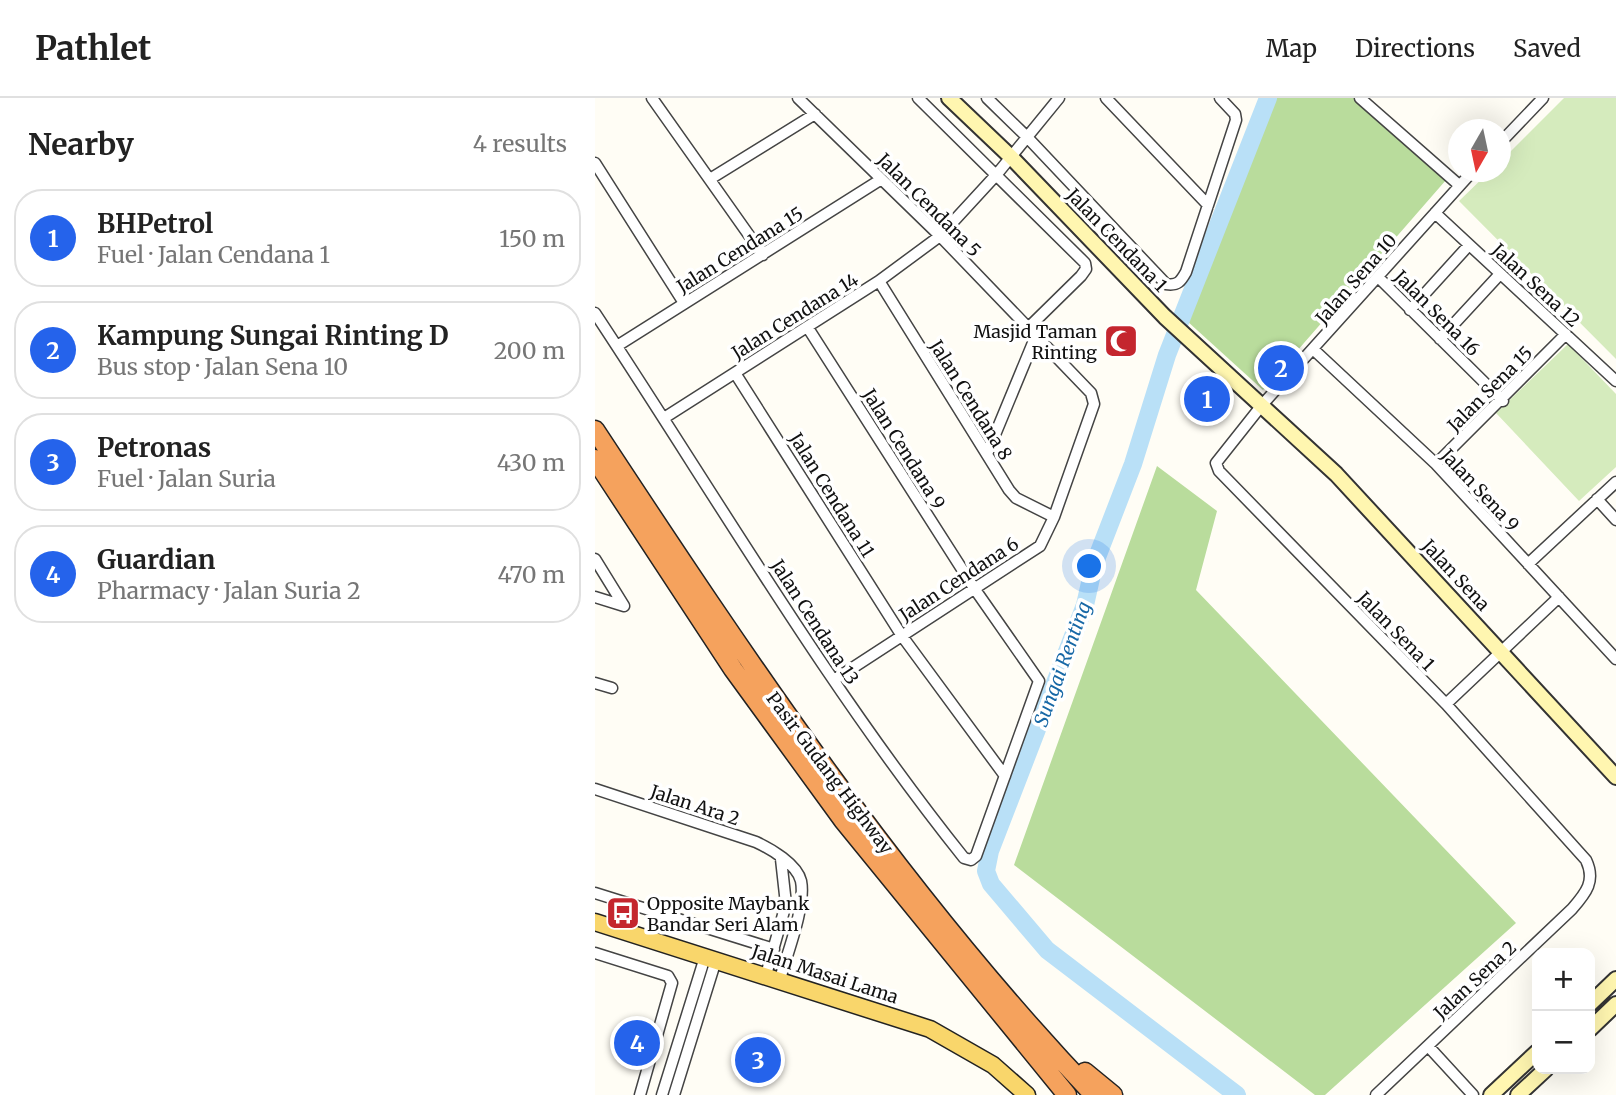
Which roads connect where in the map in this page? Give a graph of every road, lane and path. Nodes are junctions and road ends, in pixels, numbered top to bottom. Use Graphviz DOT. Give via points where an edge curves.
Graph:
graph roads {
  1 [pos="652,98"];
  2 [pos="798,98"];
  3 [pos="918,98"];
  4 [pos="949,98"];
  5 [pos="987,98"];
  6 [pos="1059,98"];
  7 [pos="1106,98"];
  8 [pos="1220,98"];
  9 [pos="1360,98"];
  10 [pos="1543,98"];
  11 [pos="814,114"];
  12 [pos="1511,131"];
  13 [pos="1027,136"];
  14 [pos="1011,157"];
  15 [pos="595,163"];
  16 [pos="997,174"];
  17 [pos="710,179"];
  18 [pos="880,180"];
  19 [pos="1462,182"];
  20 [pos="1459,185"];
  21 [pos="1208,205"];
  22 [pos="1435,212"];
  23 [pos="940,236"];
  24 [pos="1469,245"];
  25 [pos="763,255"];
  26 [pos="1500,274"];
  27 [pos="1379,278"];
  28 [pos="879,281"];
  29 [pos="684,303"];
  30 [pos="1410,310"];
  31 [pos="595,313"];
  32 [pos="808,328"];
  33 [pos="1027,329"];
  34 [pos="1566,334"];
  35 [pos="1035,338"];
  36 [pos="1440,339"];
  37 [pos="617,346"];
  38 [pos="1314,350"];
  39 [pos="735,373"];
  40 [pos="1616,382"];
  41 [pos="1503,401"];
  42 [pos="1262,405"];
  43 [pos="664,418"];
  44 [pos="595,430"];
  45 [pos="986,454"];
  46 [pos="595,460"];
  47 [pos="1436,464"];
  48 [pos="1616,482"];
  49 [pos="1597,499"];
  50 [pos="1053,517"];
  51 [pos="1616,520"];
  52 [pos="595,559"];
  53 [pos="1528,564"];
  54 [pos="974,588"];
  55 [pos="595,597"];
  56 [pos="1559,597"];
  57 [pos="902,636"];
  58 [pos="1500,649"];
  59 [pos="1616,659"];
  60 [pos="834,680"];
  61 [pos="595,683"];
  62 [pos="612,688"];
  63 [pos="1446,704"];
  64 [pos="1005,776"];
  65 [pos="1616,777"];
  66 [pos="595,789"];
  67 [pos="781,859"];
  68 [pos="1591,883"];
  69 [pos="595,894"];
  70 [pos="595,922"];
  71 [pos="774,949"];
  72 [pos="595,953"];
  73 [pos="711,958"];
  74 [pos="773,977"];
  75 [pos="1616,979"];
  76 [pos="1595,999"];
  77 [pos="1616,1003"];
  78 [pos="1595,1023"];
  79 [pos="1039,1034"];
  80 [pos="1428,1046"];
  81 [pos="1532,1057"];
  82 [pos="1541,1074"];
  83 [pos="640,1095"];
  84 [pos="662,1095"];
  85 [pos="674,1095"];
  86 [pos="1027,1095"];
  87 [pos="1064,1095"];
  88 [pos="1094,1095"];
  89 [pos="1113,1095"];
  90 [pos="1376,1095"];
  91 [pos="1473,1095"];
  92 [pos="1491,1095"];
  93 [pos="1518,1095"];
  1 -- 17 [label="street"];
  2 -- 11 [label="street, Jalan Cendana 5"];
  3 -- 16 [label="street"];
  4 -- 14 [label="street, Jalan Cendana 1"];
  5 -- 13 [label="street"];
  6 -- 13 [label="street, Jalan Cendana 14"];
  7 -- 21 [label="street"];
  8 -- 21 [label="street" via="1237,118"];
  9 -- 20 [label="street"];
  10 -- 12 [label="street"];
  11 -- 17 [label="street"];
  11 -- 18 [label="street, Jalan Cendana 5"];
  13 -- 14 [label="street, Jalan Cendana 14"];
  13 -- 21 [label="street" via="1166,284 1180,282 1186,272"];
  14 -- 16 [label="street, Jalan Cendana 14"];
  14 -- 42 [label="street, Jalan Cendana 1" via="1165,317"];
  15 -- 29 [label="street"];
  16 -- 23 [label="street, Jalan Cendana 14"];
  16 -- 33 [label="street" via="1086,269"];
  17 -- 25 [label="street"];
  18 -- 23 [label="street, Jalan Cendana 5"];
  18 -- 25 [label="street, Jalan Cendana 15"];
  19 -- 20 [label="street, Jalan Sena 10"];
  20 -- 22 [label="street, Jalan Sena 10"];
  22 -- 24 [label="street, Jalan Sena 12"];
  22 -- 27 [label="street, Jalan Sena 10"];
  23 -- 28 [label="street, Jalan Cendana 14"];
  23 -- 33 [label="street, Jalan Cendana 5"];
  24 -- 26 [label="street, Jalan Sena 12"];
  24 -- 30 [label="street"];
  25 -- 29 [label="street, Jalan Cendana 15"];
  26 -- 34 [label="street, Jalan Sena 12"];
  26 -- 36 [label="street"];
  27 -- 30 [label="street, Jalan Sena 16"];
  27 -- 38 [label="street, Jalan Sena 10"];
  28 -- 32 [label="street, Jalan Cendana 14"];
  28 -- 45 [label="street, Jalan Cendana 8"];
  29 -- 37 [label="street, Jalan Cendana 15"];
  30 -- 36 [label="street, Jalan Sena 16"];
  31 -- 37 [label="street, Jalan Cendana 13"];
  32 -- 39 [label="street, Jalan Cendana 14"];
  32 -- 54 [label="street, Jalan Cendana 9"];
  33 -- 35 [label="street, Jalan Cendana 5"];
  34 -- 40 [label="street, Jalan Sena 12"];
  34 -- 41 [label="street, Jalan Sena 15"];
  35 -- 45 [label="street"];
  35 -- 50 [label="street, Jalan Cendana 6" via="1091,393 1094,404"];
  36 -- 41 [label="street, Jalan Sena 16"];
  37 -- 43 [label="street, Jalan Cendana 13"];
  38 -- 42 [label="street, Jalan Sena 10"];
  38 -- 47 [label="street, Jalan Sena 9"];
  39 -- 43 [label="street, Jalan Cendana 14"];
  39 -- 57 [label="street, Jalan Cendana 11"];
  41 -- 47 [label="street, Jalan Sena 15"];
  42 -- 58 [label="street, Jalan Sena" via="1335,474"];
  42 -- 63 [label="street, Jalan Sena 1" via="1219,458 1219,471"];
  43 -- 60 [label="street, Jalan Cendana 13"];
  44 -- 79 [label="highway, Pasir Gudang Highway" via="746,660 914,886"];
  45 -- 50 [label="street, Jalan Cendana 8" via="1016,498"];
  46 -- 87 [label="highway, Pasir Gudang Highway" via="733,669 843,820"];
  47 -- 53 [label="street, Jalan Sena 9"];
  48 -- 49 [label="street"];
  49 -- 51 [label="street"];
  49 -- 53 [label="street"];
  50 -- 54 [label="street, Jalan Cendana 6" via="1040,546"];
  52 -- 55 [label="street" via="624,606"];
  53 -- 56 [label="street, Jalan Sena 9"];
  54 -- 57 [label="street, Jalan Cendana 6"];
  54 -- 64 [label="street, Jalan Cendana 9" via="1039,681"];
  56 -- 58 [label="street"];
  56 -- 59 [label="street, Jalan Sena 9"];
  57 -- 60 [label="street, Jalan Cendana 6"];
  57 -- 64 [label="street, Jalan Cendana 11"];
  58 -- 63 [label="street"];
  58 -- 65 [label="street, Jalan Sena"];
  60 -- 64 [label="street, Jalan Cendana 13" via="905,785 967,860 976,856"];
  61 -- 62 [label="street"];
  63 -- 68 [label="street, Jalan Sena 1" via="1586,860"];
  66 -- 67 [label="street, Jalan Ara 2" via="756,842"];
  67 -- 71 [label="street" via="786,904"];
  67 -- 74 [label="street, Jalan Ara 2" via="801,880 801,902"];
  68 -- 80 [label="street, Jalan Sena 2" via="1572,909"];
  69 -- 71 [label="street"];
  70 -- 73 [label="main road, Jalan Masai Lama"];
  71 -- 74 [label="street"];
  72 -- 83 [label="street" via="668,976 672,991"];
  73 -- 74 [label="main road, Jalan Masai Lama"];
  73 -- 84 [label="street"];
  73 -- 85 [label="street"];
  74 -- 86 [label="main road, Jalan Masai Lama" via="930,1029 993,1065"];
  75 -- 76 [label="street"];
  77 -- 78 [label="street"];
  79 -- 88 [label="highway, Pasir Gudang Highway"];
  79 -- 89 [label="highway"];
  80 -- 90 [label="street, Jalan Sena 2"];
  80 -- 91 [label="street"];
  81 -- 92 [label="street"];
  82 -- 93 [label="street"];
}
